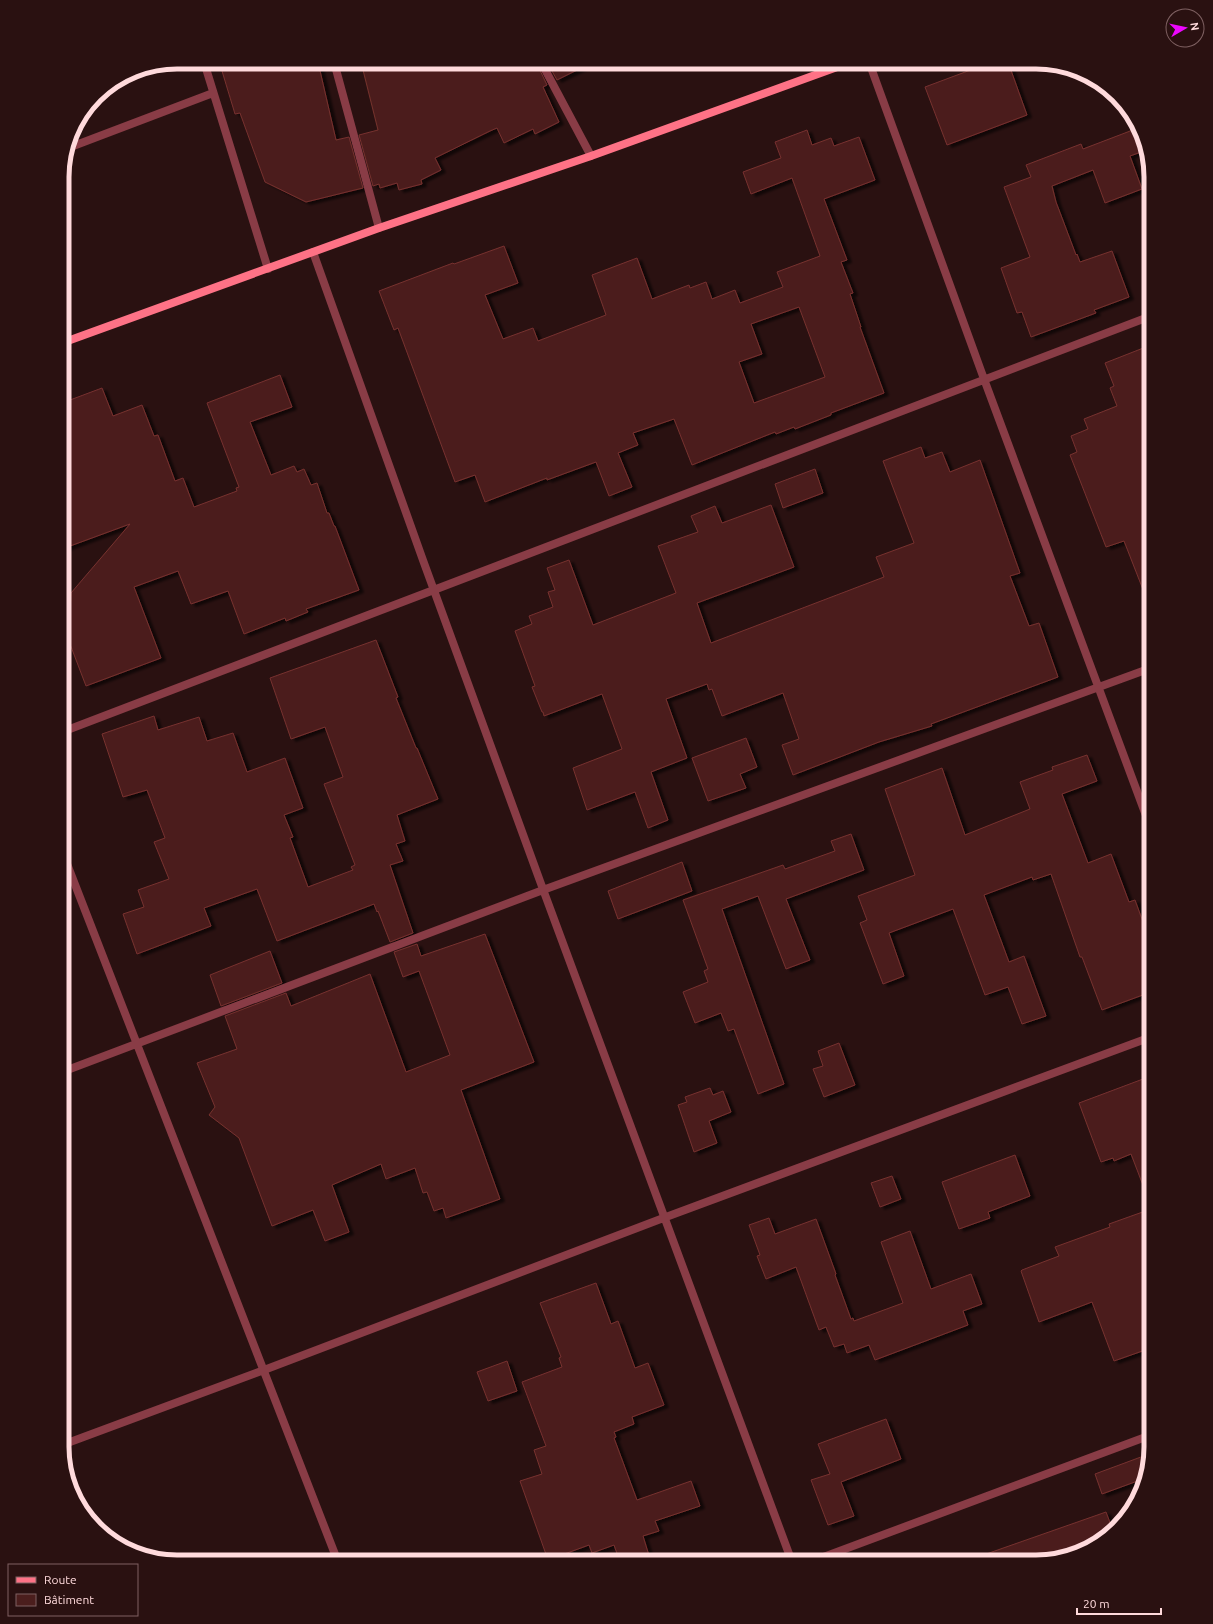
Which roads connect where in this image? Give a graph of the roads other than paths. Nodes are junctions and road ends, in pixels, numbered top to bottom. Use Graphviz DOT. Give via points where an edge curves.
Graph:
graph roads {
  1 [pos="206,69"];
  2 [pos="336,69"];
  3 [pos="545,69"];
  4 [pos="832,69"];
  5 [pos="872,69"];
  6 [pos="213,93"];
  7 [pos="74,146"];
  8 [pos="591,156"];
  9 [pos="379,228"];
  10 [pos="313,252"];
  11 [pos="268,269"];
  12 [pos="1144,319"];
  13 [pos="69,340"];
  14 [pos="984,379"];
  15 [pos="434,590"];
  16 [pos="1144,671"];
  17 [pos="1098,688"];
  18 [pos="69,729"];
  19 [pos="1144,810"];
  20 [pos="69,869"];
  21 [pos="543,890"];
  22 [pos="1144,1040"];
  23 [pos="136,1044"];
  24 [pos="69,1069"];
  25 [pos="666,1217"];
  26 [pos="264,1370"];
  27 [pos="1144,1438"];
  28 [pos="69,1442"];
  29 [pos="335,1555"];
  30 [pos="789,1555"];
  31 [pos="829,1555"];
  1 -- 6 [label="street"];
  2 -- 9 [label="street"];
  3 -- 8 [label="street"];
  4 -- 8 [label="street"];
  5 -- 14 [label="street"];
  6 -- 7 [label="street"];
  6 -- 11 [label="street"];
  8 -- 9 [label="street"];
  9 -- 10 [label="street"];
  10 -- 11 [label="street"];
  10 -- 15 [label="street"];
  11 -- 13 [label="street"];
  12 -- 14 [label="street"];
  14 -- 15 [label="street"];
  14 -- 17 [label="street"];
  15 -- 18 [label="street"];
  15 -- 21 [label="street"];
  16 -- 17 [label="street"];
  17 -- 19 [label="street"];
  17 -- 21 [label="street"];
  20 -- 23 [label="street"];
  21 -- 23 [label="street"];
  21 -- 25 [label="street"];
  22 -- 25 [label="street"];
  23 -- 24 [label="street"];
  23 -- 26 [label="street"];
  25 -- 26 [label="street"];
  25 -- 30 [label="street"];
  26 -- 28 [label="street"];
  26 -- 29 [label="street"];
  27 -- 31 [label="street"];
}
